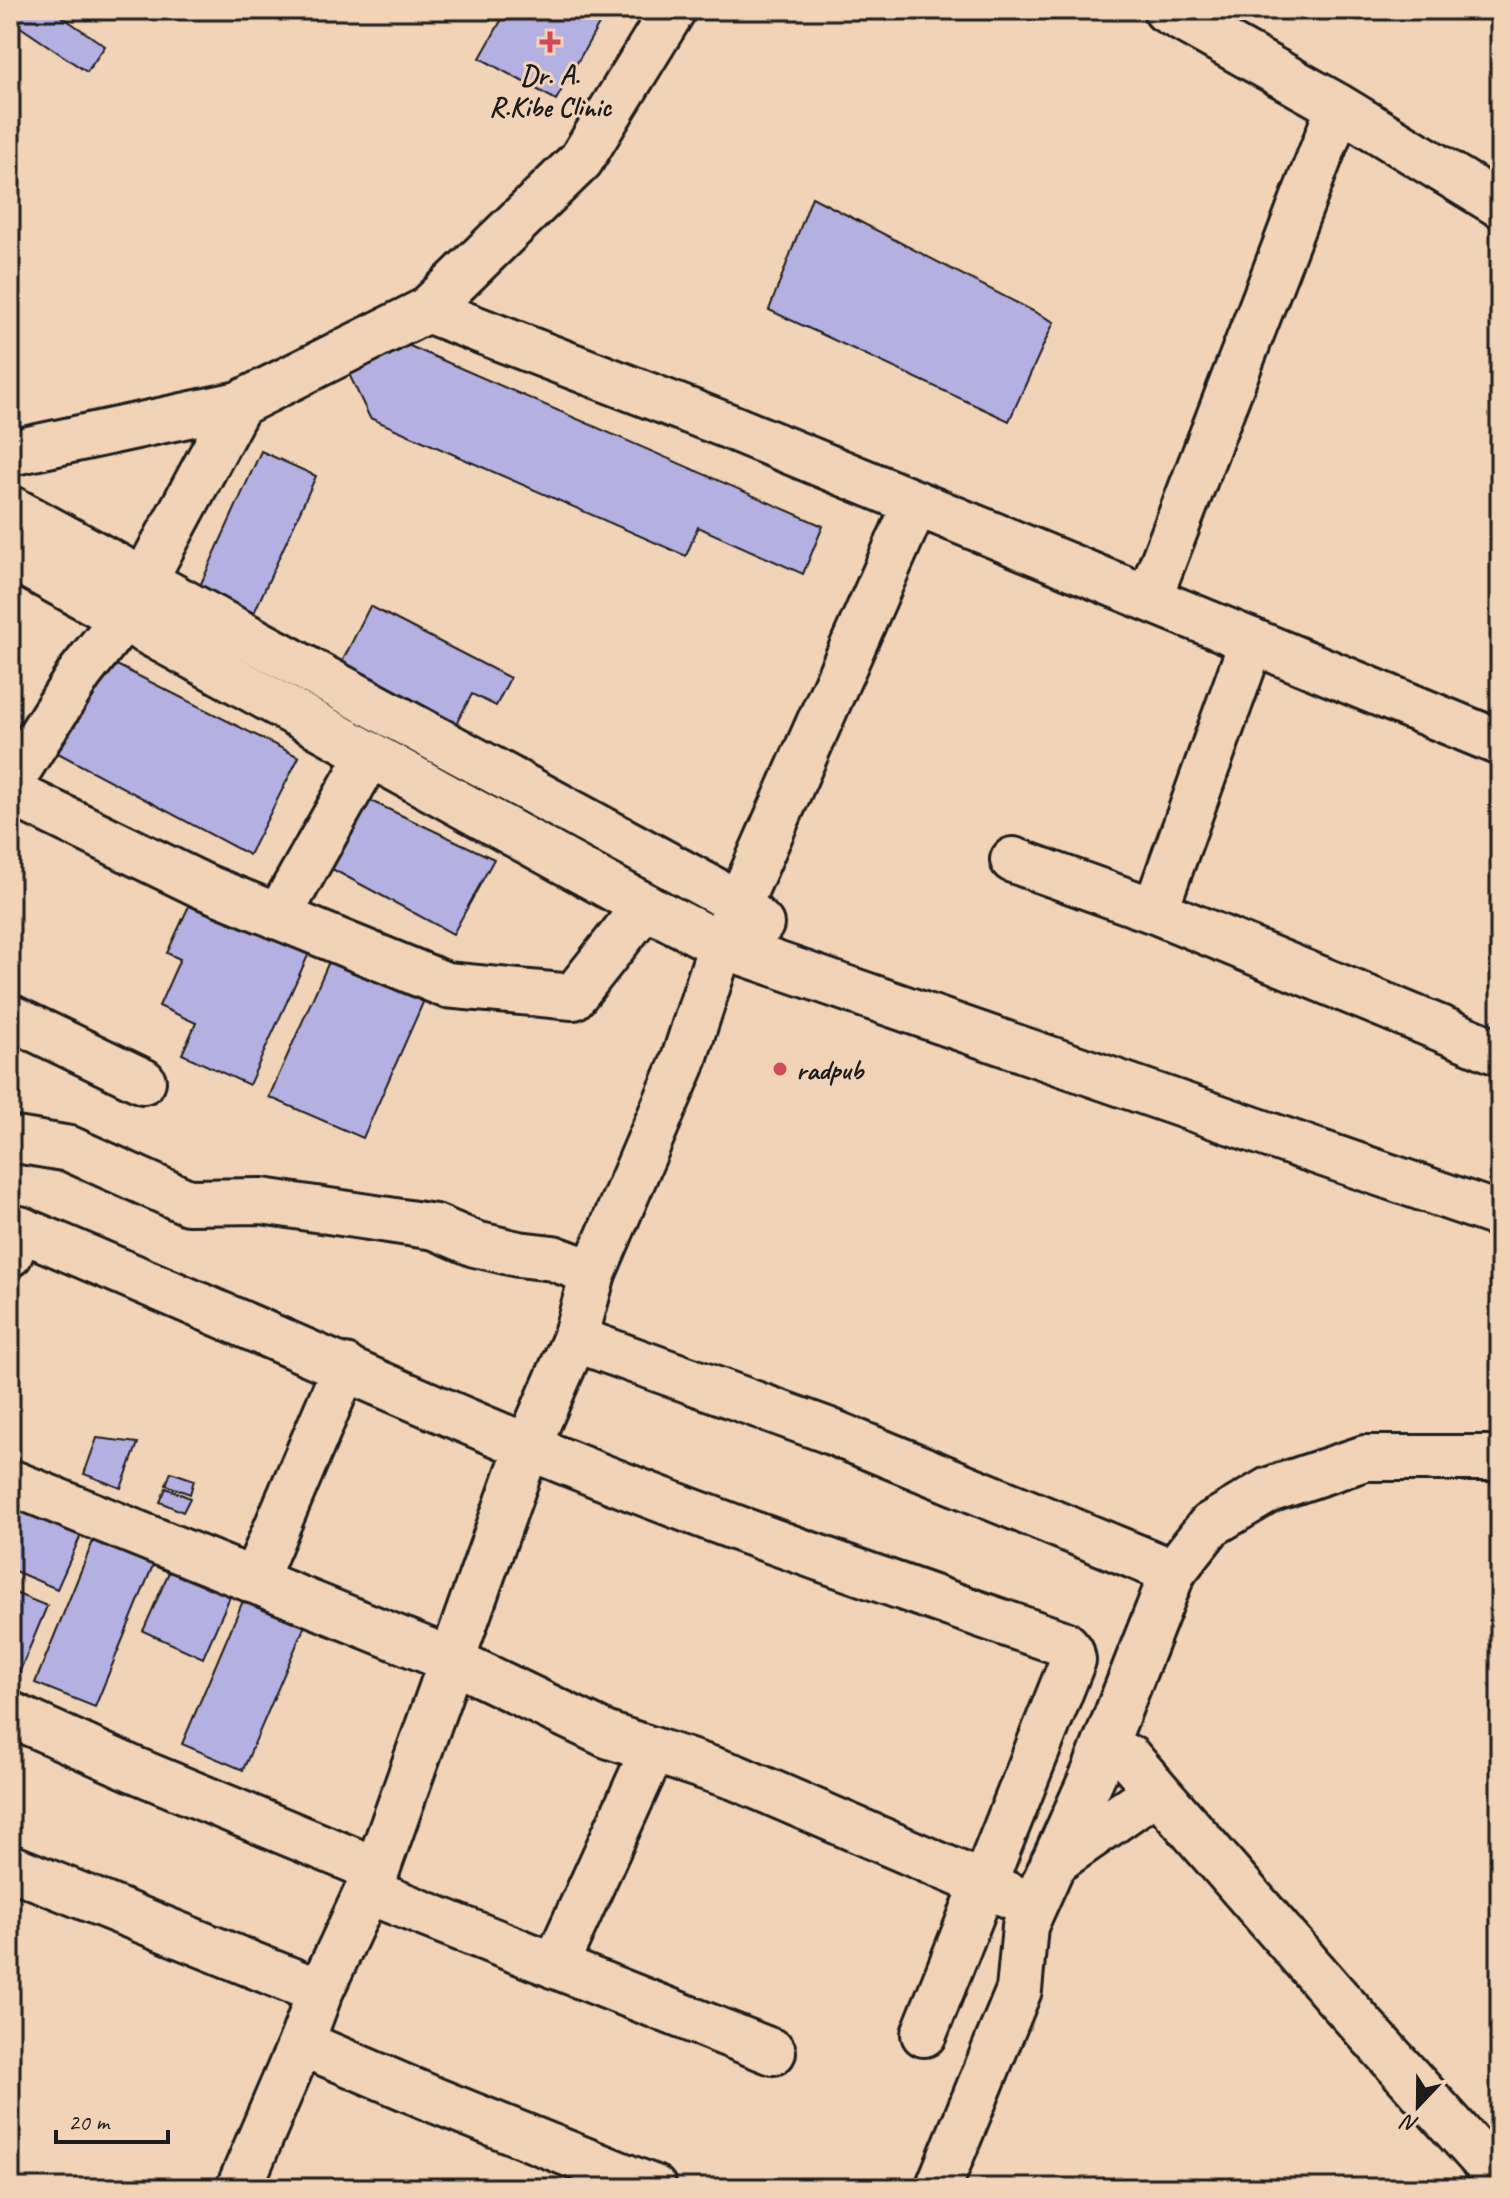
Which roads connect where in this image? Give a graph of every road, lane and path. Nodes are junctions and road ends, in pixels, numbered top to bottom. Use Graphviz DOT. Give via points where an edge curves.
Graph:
graph roads {
  1 [pos="673,10"];
  2 [pos="1166,10"];
  3 [pos="1339,107"];
  4 [pos="1500,205"];
  5 [pos="427,310"];
  6 [pos="239,404"];
  7 [pos="10,453"];
  8 [pos="916,503"];
  9 [pos="10,508"];
  10 [pos="10,556"];
  11 [pos="1149,598"];
  12 [pos="134,599"];
  13 [pos="1252,641"];
  14 [pos="1500,743"];
  15 [pos="370,754"];
  16 [pos="10,783"];
  17 [pos="10,792"];
  18 [pos="1013,860"];
  19 [pos="740,904"];
  20 [pos="645,906"];
  21 [pos="1155,911"];
  22 [pos="278,917"];
  23 [pos="721,945"];
  24 [pos="819,977"];
  25 [pos="10,1017"];
  26 [pos="1500,1053"];
  27 [pos="143,1081"];
  28 [pos="10,1139"];
  29 [pos="1500,1215"];
  30 [pos="10,1254"];
  31 [pos="593,1273"];
  32 [pos="575,1339"];
  33 [pos="345,1367"];
  34 [pos="528,1446"];
  35 [pos="1500,1458"];
  36 [pos="10,1482"];
  37 [pos="1173,1572"];
  38 [pos="254,1581"];
  39 [pos="451,1660"];
  40 [pos="10,1714"];
  41 [pos="1104,1748"];
  42 [pos="653,1750"];
  43 [pos="1156,1791"];
  44 [pos="1051,1864"];
  45 [pos="10,1867"];
  46 [pos="372,1880"];
  47 [pos="982,1885"];
  48 [pos="1034,1906"];
  49 [pos="555,1966"];
  50 [pos="320,1992"];
  51 [pos="924,2034"];
  52 [pos="301,2043"];
  53 [pos="773,2052"];
  54 [pos="1500,2179"];
  55 [pos="239,2188"];
  56 [pos="654,2188"];
  57 [pos="938,2188"];
  1 -- 5 [label="street" via="581,160"];
  2 -- 3 [label="street"];
  3 -- 4 [label="street"];
  3 -- 11 [label="street"];
  5 -- 6 [label="street"];
  5 -- 8 [label="street"];
  6 -- 7 [label="street"];
  6 -- 12 [label="street"];
  8 -- 11 [label="street"];
  8 -- 19 [label="street"];
  9 -- 12 [label="street"];
  10 -- 12 [label="street"];
  11 -- 13 [label="street"];
  12 -- 15 [label="street"];
  12 -- 16 [label="street"];
  12 -- 19 [label="street"];
  13 -- 14 [label="street"];
  13 -- 21 [label="street"];
  15 -- 20 [label="street"];
  15 -- 22 [label="street"];
  17 -- 22 [label="street"];
  18 -- 21 [label="street"];
  19 -- 23 [label="street"];
  19 -- 24 [label="street"];
  20 -- 22 [label="street" via="573,997 446,985"];
  20 -- 23 [label="street"];
  21 -- 26 [label="street"];
  23 -- 24 [label="street"];
  23 -- 31 [label="street" via="682,1065"];
  24 -- 29 [label="street"];
  25 -- 27 [label="street"];
  28 -- 31 [label="street" via="70,1149 188,1202 262,1201 435,1227 475,1244 553,1258"];
  30 -- 33 [label="street" via="20,1229"];
  31 -- 32 [label="street"];
  32 -- 34 [label="street"];
  32 -- 37 [label="street" via="827,1430"];
  33 -- 34 [label="street"];
  33 -- 38 [label="street"];
  34 -- 39 [label="street"];
  34 -- 47 [label="street" via="798,1550 1065,1644 1073,1660"];
  35 -- 37 [label="street" via="1365,1458 1269,1490 1210,1525"];
  36 -- 38 [label="street"];
  37 -- 41 [label="street"];
  38 -- 39 [label="street"];
  39 -- 42 [label="street" via="607,1735"];
  39 -- 46 [label="street"];
  40 -- 46 [label="street"];
  41 -- 43 [label="street" via="1129,1758"];
  41 -- 44 [label="street"];
  42 -- 47 [label="street" via="735,1777"];
  42 -- 49 [label="street"];
  43 -- 44 [label="street"];
  43 -- 54 [label="street"];
  44 -- 48 [label="street"];
  45 -- 50 [label="street"];
  46 -- 49 [label="street"];
  46 -- 50 [label="street"];
  47 -- 48 [label="street"];
  47 -- 51 [label="street"];
  48 -- 57 [label="street" via="1025,1926 1019,1990"];
  49 -- 53 [label="street"];
  50 -- 52 [label="street"];
  52 -- 55 [label="street"];
  52 -- 56 [label="street"];
}
